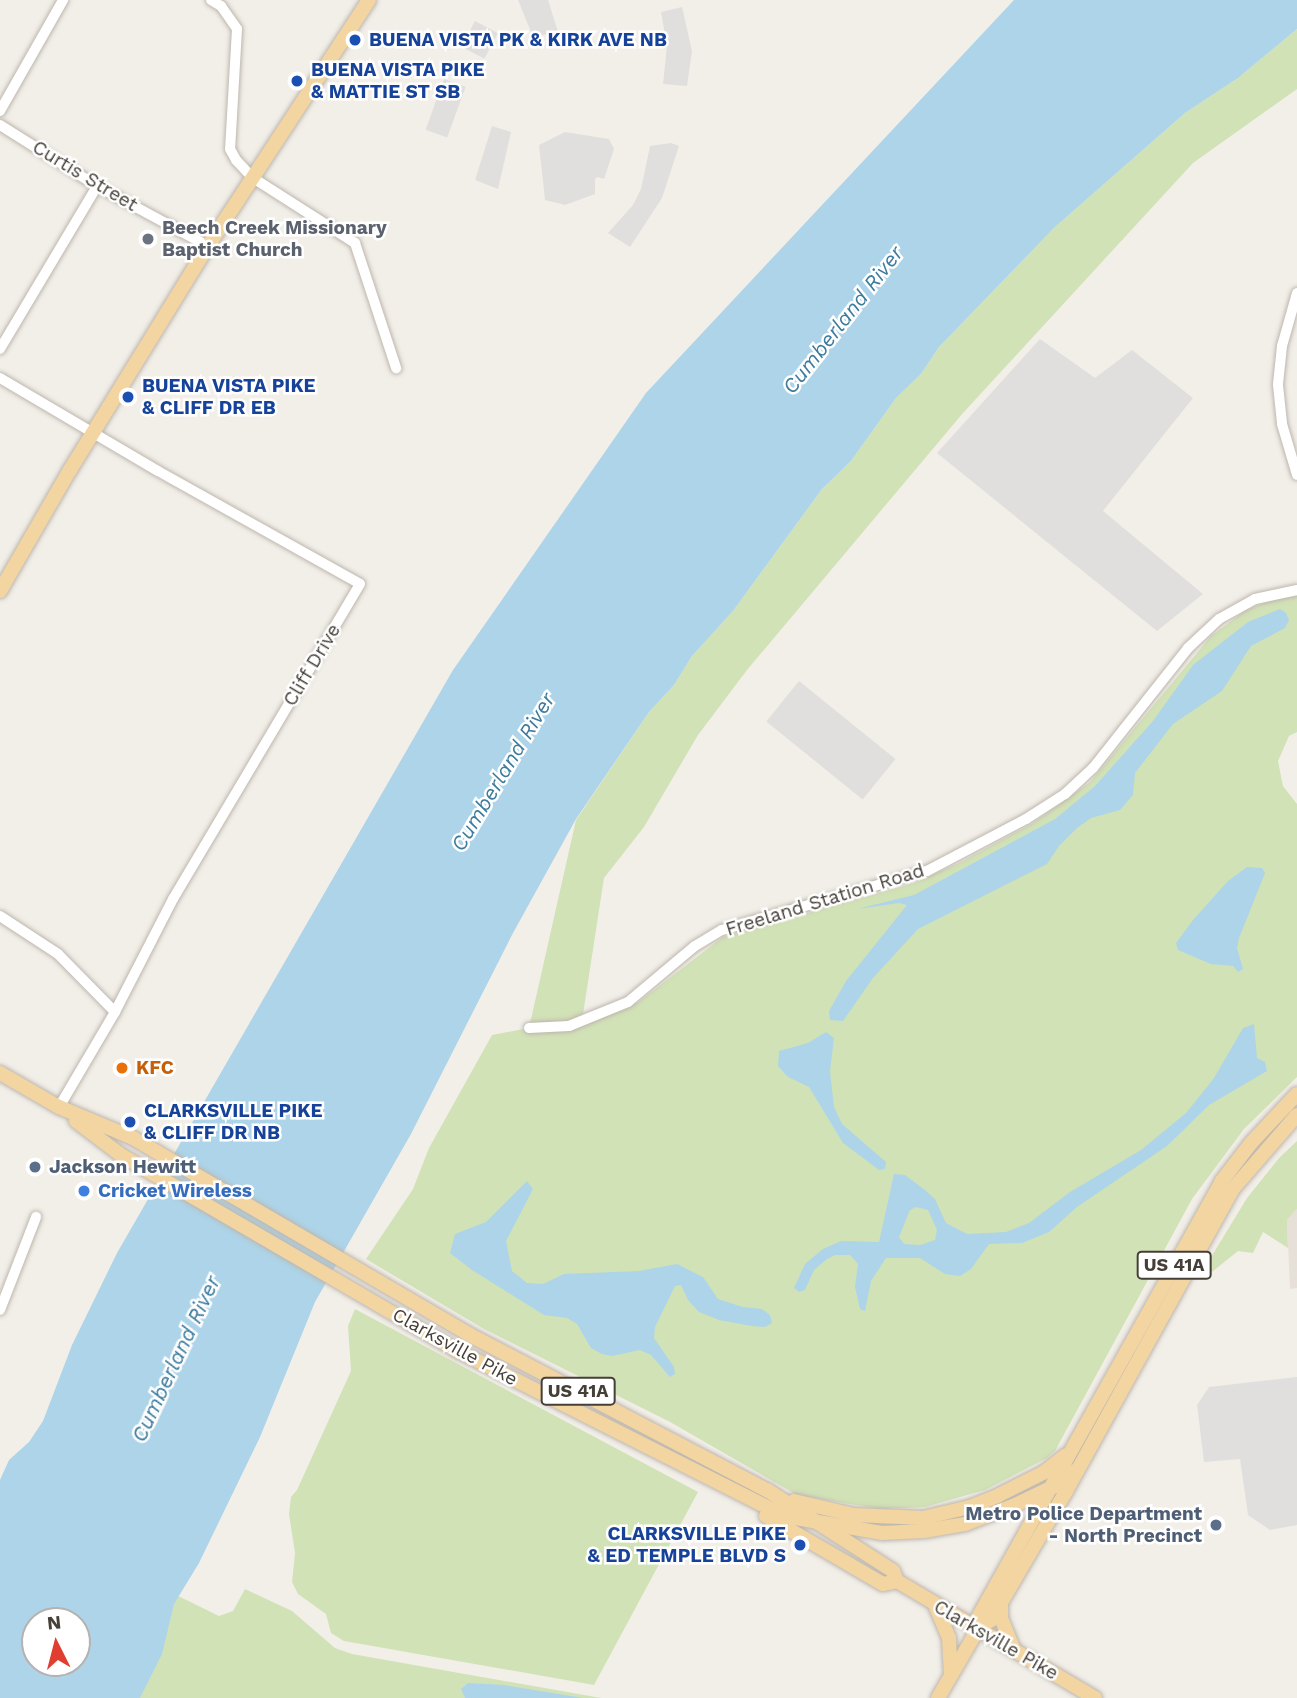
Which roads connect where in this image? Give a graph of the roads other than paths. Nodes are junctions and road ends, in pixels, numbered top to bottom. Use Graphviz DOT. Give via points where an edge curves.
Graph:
graph roads {
  1 [pos="63,0"];
  2 [pos="369,0"];
  3 [pos="216,3"];
  4 [pos="0,111"];
  5 [pos="0,125"];
  6 [pos="253,178"];
  7 [pos="97,186"];
  8 [pos="208,246"];
  9 [pos="1297,293"];
  10 [pos="0,349"];
  11 [pos="396,368"];
  12 [pos="0,378"];
  13 [pos="94,433"];
  14 [pos="1297,475"];
  15 [pos="1297,590"];
  16 [pos="0,591"];
  17 [pos="0,916"];
  18 [pos="115,1012"];
  19 [pos="529,1028"];
  20 [pos="0,1073"];
  21 [pos="1297,1094"];
  22 [pos="59,1107"];
  23 [pos="1297,1115"];
  24 [pos="36,1217"];
  25 [pos="0,1310"];
  26 [pos="1071,1450"];
  27 [pos="1077,1470"];
  28 [pos="1051,1489"];
  29 [pos="767,1490"];
  30 [pos="754,1503"];
  31 [pos="817,1523"];
  32 [pos="895,1576"];
  33 [pos="1001,1603"];
  34 [pos="935,1605"];
  35 [pos="978,1629"];
  36 [pos="1014,1651"];
  37 [pos="950,1677"];
  38 [pos="938,1698"];
  39 [pos="1095,1698"];
  1 -- 4 [label="street"];
  2 -- 6 [label="main road"];
  3 -- 6 [label="street" via="237,29 230,149"];
  5 -- 7 [label="street, Curtis Street"];
  6 -- 8 [label="main road"];
  6 -- 11 [label="street" via="355,243"];
  7 -- 8 [label="street, Curtis Street"];
  7 -- 10 [label="street"];
  8 -- 13 [label="main road"];
  9 -- 14 [label="street" via="1282,346 1278,385 1282,424"];
  12 -- 13 [label="street, Cliff Drive"];
  13 -- 16 [label="main road"];
  13 -- 18 [label="street, Cliff Drive" via="360,584 173,898"];
  15 -- 19 [label="street, Freeland Station Road" via="1255,599 1219,619 1188,648 1093,768 1065,794 1026,819 915,875 722,930 695,946 628,1002 569,1026"];
  17 -- 18 [label="street" via="58,954"];
  18 -- 22 [label="street, Cliff Drive"];
  20 -- 22 [label="main road, Clarksville Pike / US 41A"];
  21 -- 26 [label="main road, US 41A" via="1221,1182"];
  22 -- 29 [label="main road, Clarksville Pike / US 41A" via="133,1138 470,1335"];
  22 -- 30 [label="main road, Clarksville Pike / US 41A" via="121,1155 381,1307"];
  23 -- 27 [label="main road, US 41A" via="1232,1190"];
  24 -- 25 [label="street"];
  26 -- 28 [label="main road"];
  26 -- 29 [label="main road, US 41A" via="1043,1473 999,1495 923,1518 834,1512"];
  27 -- 28 [label="main road, US 41A"];
  27 -- 33 [label="main road"];
  28 -- 31 [label="main road, US 41A" via="965,1524 924,1531 882,1533"];
  28 -- 35 [label="main road" via="980,1614"];
  29 -- 31 [label="main road, Clarksville Pike"];
  30 -- 31 [label="main road, US 41A"];
  30 -- 32 [label="main road, Clarksville Pike" via="757,1511 883,1584"];
  31 -- 32 [label="main road, Clarksville Pike"];
  32 -- 34 [label="main road, Clarksville Pike"];
  33 -- 35 [label="main road" via="991,1620"];
  33 -- 36 [label="main road" via="1001,1618"];
  34 -- 35 [label="main road, Clarksville Pike"];
  34 -- 37 [label="main road" via="950,1643"];
  35 -- 36 [label="main road, Clarksville Pike"];
  35 -- 37 [label="main road"];
  36 -- 39 [label="main road, Clarksville Pike"];
  37 -- 38 [label="main road"];
}
